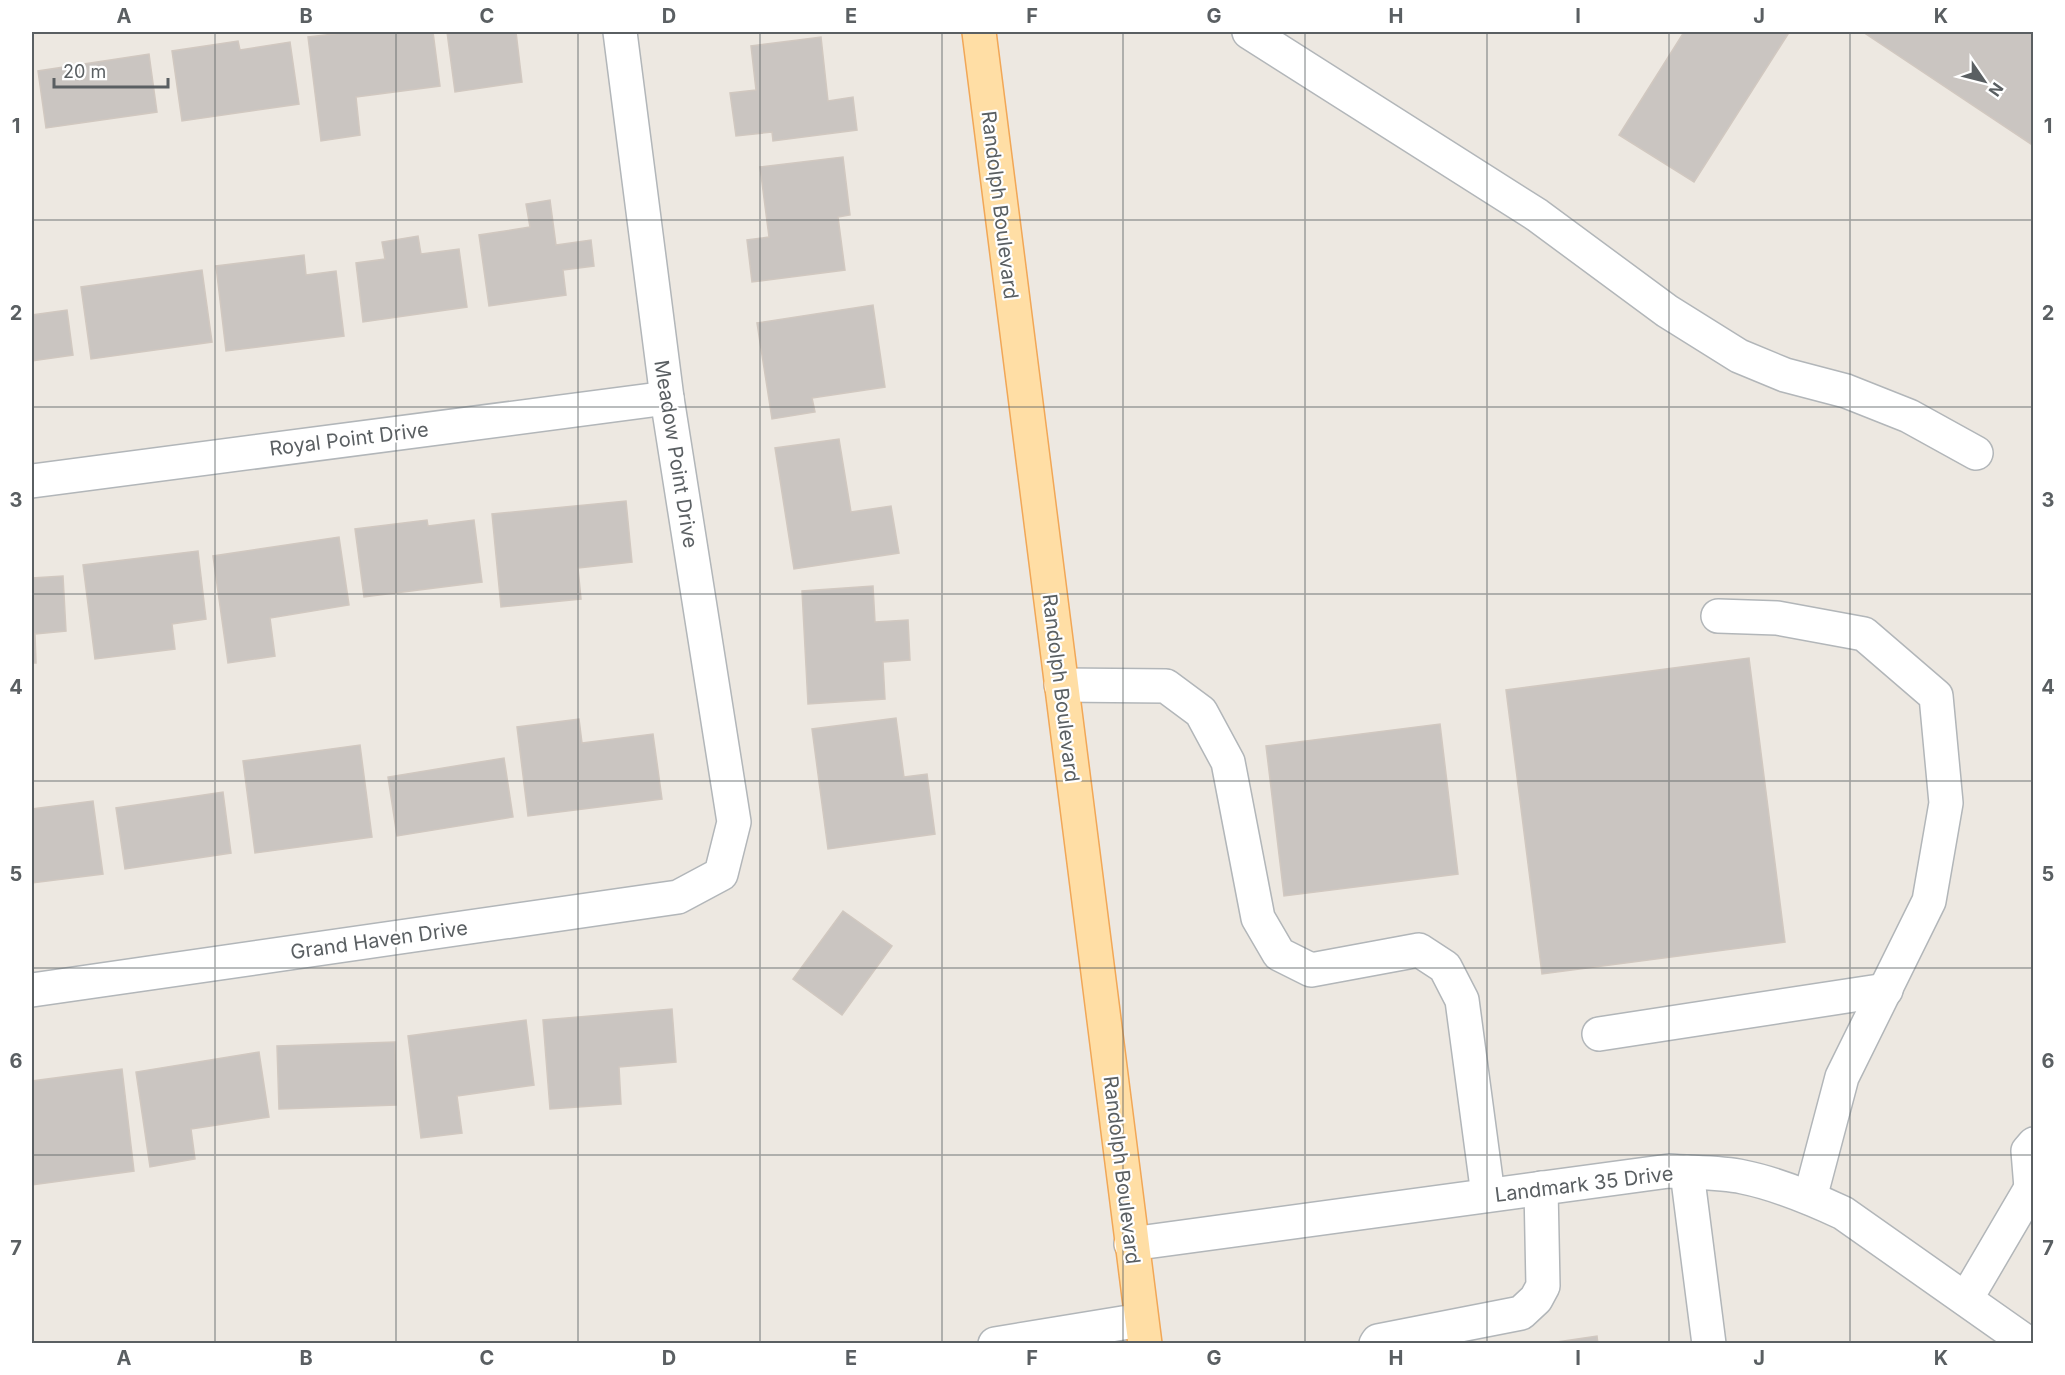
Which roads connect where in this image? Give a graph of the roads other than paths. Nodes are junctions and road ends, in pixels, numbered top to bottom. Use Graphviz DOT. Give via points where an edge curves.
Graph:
graph roads {
  1 [pos="620,32"];
  2 [pos="979,32"];
  3 [pos="1249,32"];
  4 [pos="667,398"];
  5 [pos="1976,453"];
  6 [pos="32,481"];
  7 [pos="1718,616"];
  8 [pos="1060,685"];
  9 [pos="721,874"];
  10 [pos="32,990"];
  11 [pos="1886,990"];
  12 [pos="1599,1034"];
  13 [pos="2034,1144"];
  14 [pos="1688,1172"];
  15 [pos="1541,1188"];
  16 [pos="2032,1188"];
  17 [pos="1488,1195"];
  18 [pos="1810,1198"];
  19 [pos="1131,1244"];
  20 [pos="1966,1299"];
  21 [pos="1143,1332"];
  22 [pos="995,1344"];
  23 [pos="1376,1344"];
  24 [pos="1709,1344"];
  25 [pos="2029,1344"];
  1 -- 4 [label="street, Meadow Point Drive"];
  2 -- 8 [label="main road, Randolph Boulevard"];
  3 -- 5 [label="street" via="1537,215 1667,311 1739,356 1909,416"];
  4 -- 6 [label="street, Royal Point Drive"];
  4 -- 9 [label="street, Meadow Point Drive" via="734,822"];
  7 -- 11 [label="street" via="1777,618 1864,634 1936,696 1946,803 1929,901"];
  8 -- 17 [label="street" via="1166,686 1201,712 1228,762 1258,918 1279,954 1311,970 1419,951 1445,967 1462,1000"];
  8 -- 19 [label="main road, Randolph Boulevard"];
  9 -- 10 [label="street, Grand Haven Drive" via="678,897"];
  11 -- 12 [label="street"];
  11 -- 18 [label="street" via="1842,1077"];
  13 -- 16 [label="street" via="2028,1151"];
  14 -- 15 [label="street, Landmark 35 Drive" via="1669,1171"];
  14 -- 18 [label="street, Landmark 35 Drive" via="1741,1177"];
  14 -- 24 [label="street"];
  15 -- 17 [label="street, Landmark 35 Drive"];
  15 -- 23 [label="street" via="1542,1286 1536,1299 1521,1313"];
  16 -- 20 [label="street"];
  17 -- 19 [label="street, Landmark 35 Drive"];
  18 -- 20 [label="street, Landmark 35 Drive" via="1843,1213"];
  19 -- 21 [label="main road, Randolph Boulevard"];
  20 -- 25 [label="street, Landmark 35 Drive"];
  21 -- 22 [label="street"];
}
